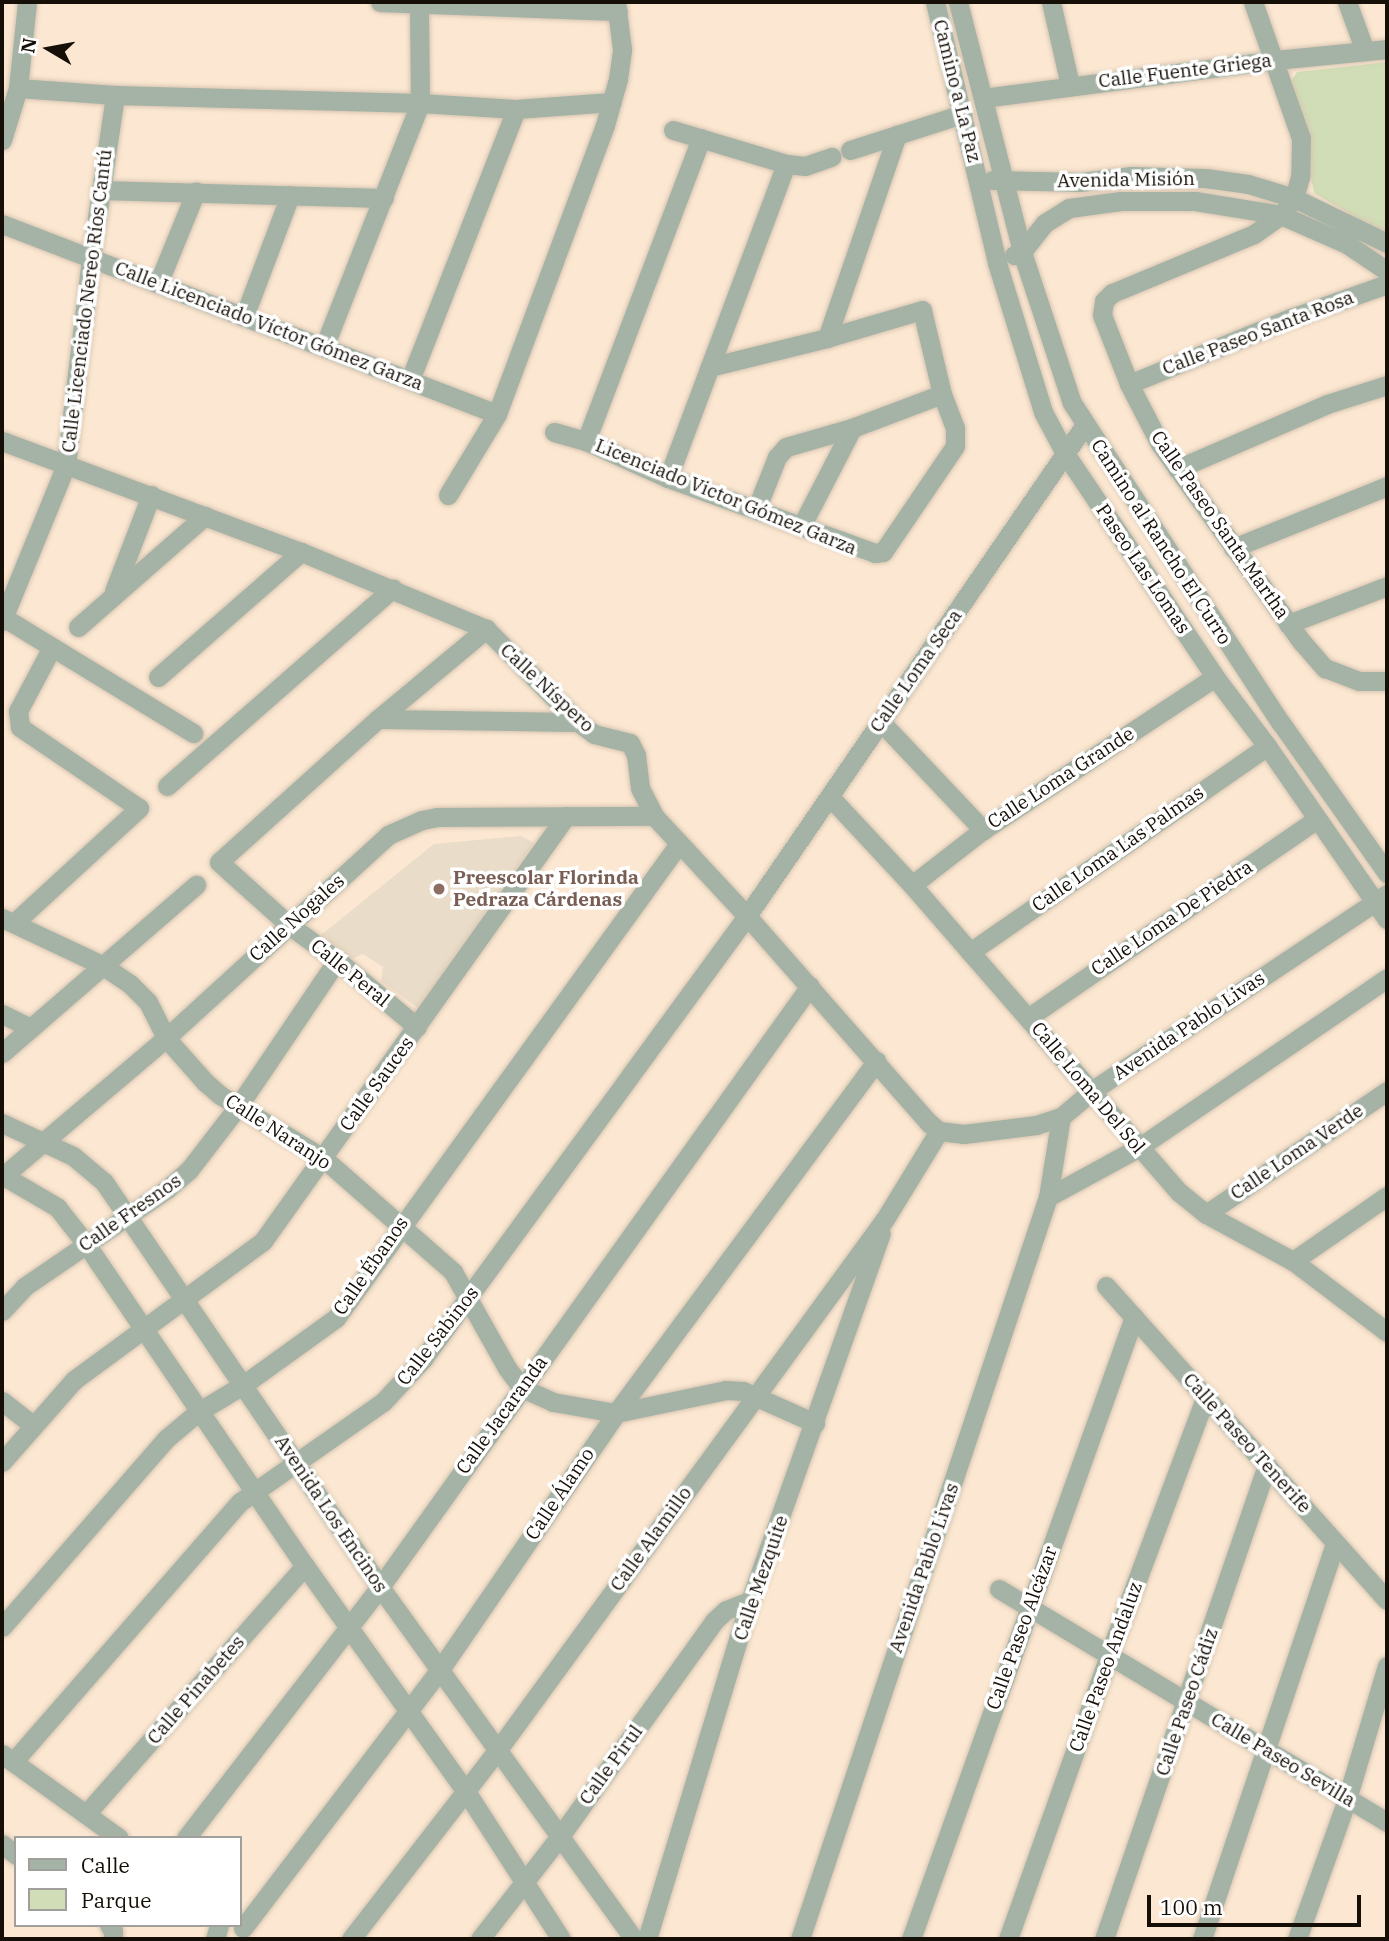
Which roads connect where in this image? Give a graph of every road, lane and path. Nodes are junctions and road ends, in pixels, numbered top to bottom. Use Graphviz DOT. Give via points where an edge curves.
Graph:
graph roads {
  1 [pos="27,2"];
  2 [pos="380,2"];
  3 [pos="935,2"];
  4 [pos="958,2"];
  5 [pos="1051,2"];
  6 [pos="1252,2"];
  7 [pos="1347,2"];
  8 [pos="420,3"];
  9 [pos="520,4"];
  10 [pos="617,6"];
  11 [pos="1387,49"];
  12 [pos="1365,51"];
  13 [pos="1275,60"];
  14 [pos="1070,85"];
  15 [pos="18,88"];
  16 [pos="115,95"];
  17 [pos="983,98"];
  18 [pos="612,102"];
  19 [pos="420,103"];
  20 [pos="516,109"];
  21 [pos="962,114"];
  22 [pos="673,130"];
  23 [pos="991,130"];
  24 [pos="3,132"];
  25 [pos="897,135"];
  26 [pos="967,135"];
  27 [pos="701,138"];
  28 [pos="850,150"];
  29 [pos="831,157"];
  30 [pos="786,164"];
  31 [pos="1002,179"];
  32 [pos="978,181"];
  33 [pos="100,190"];
  34 [pos="196,191"];
  35 [pos="290,195"];
  36 [pos="384,198"];
  37 [pos="1294,198"];
  38 [pos="1281,215"];
  39 [pos="2,224"];
  40 [pos="1387,243"];
  41 [pos="1022,251"];
  42 [pos="91,258"];
  43 [pos="997,263"];
  44 [pos="1387,271"];
  45 [pos="1387,284"];
  46 [pos="158,285"];
  47 [pos="244,317"];
  48 [pos="827,338"];
  49 [pos="324,347"];
  50 [pos="710,367"];
  51 [pos="410,380"];
  52 [pos="1129,384"];
  53 [pos="1387,385"];
  54 [pos="942,394"];
  55 [pos="497,414"];
  56 [pos="1084,426"];
  57 [pos="852,428"];
  58 [pos="554,432"];
  59 [pos="2,441"];
  60 [pos="586,442"];
  61 [pos="1066,455"];
  62 [pos="66,465"];
  63 [pos="1177,469"];
  64 [pos="668,478"];
  65 [pos="1387,486"];
  66 [pos="151,495"];
  67 [pos="448,495"];
  68 [pos="756,510"];
  69 [pos="205,516"];
  70 [pos="801,527"];
  71 [pos="1233,548"];
  72 [pos="301,552"];
  73 [pos="1387,586"];
  74 [pos="393,588"];
  75 [pos="114,593"];
  76 [pos="3,619"];
  77 [pos="1288,624"];
  78 [pos="78,627"];
  79 [pos="486,629"];
  80 [pos="52,647"];
  81 [pos="159,677"];
  82 [pos="1215,677"];
  83 [pos="1387,681"];
  84 [pos="378,719"];
  85 [pos="578,722"];
  86 [pos="881,722"];
  87 [pos="193,733"];
  88 [pos="1267,746"];
  89 [pos="167,786"];
  90 [pos="830,797"];
  91 [pos="566,816"];
  92 [pos="654,816"];
  93 [pos="1316,820"];
  94 [pos="983,830"];
  95 [pos="678,845"];
  96 [pos="1387,873"];
  97 [pos="195,885"];
  98 [pos="912,886"];
  99 [pos="1382,898"];
  100 [pos="747,916"];
  101 [pos="1387,919"];
  102 [pos="8,920"];
  103 [pos="289,925"];
  104 [pos="970,952"];
  105 [pos="337,960"];
  106 [pos="102,965"];
  107 [pos="1387,978"];
  108 [pos="810,986"];
  109 [pos="2,1014"];
  110 [pos="1029,1017"];
  111 [pos="418,1027"];
  112 [pos="31,1028"];
  113 [pos="166,1038"];
  114 [pos="2,1053"];
  115 [pos="876,1061"];
  116 [pos="1093,1090"];
  117 [pos="1387,1091"];
  118 [pos="239,1105"];
  119 [pos="1061,1117"];
  120 [pos="2,1123"];
  121 [pos="939,1131"];
  122 [pos="44,1141"];
  123 [pos="1138,1148"];
  124 [pos="323,1158"];
  125 [pos="2,1176"];
  126 [pos="1387,1196"];
  127 [pos="1048,1197"];
  128 [pos="1206,1214"];
  129 [pos="128,1215"];
  130 [pos="885,1219"];
  131 [pos="400,1226"];
  132 [pos="86,1244"];
  133 [pos="1293,1261"];
  134 [pos="1106,1286"];
  135 [pos="468,1297"];
  136 [pos="186,1301"];
  137 [pos="2,1311"];
  138 [pos="1134,1317"];
  139 [pos="1382,1320"];
  140 [pos="144,1328"];
  141 [pos="243,1385"];
  142 [pos="522,1388"];
  143 [pos="756,1395"];
  144 [pos="1206,1396"];
  145 [pos="2,1401"];
  146 [pos="198,1412"];
  147 [pos="616,1413"];
  148 [pos="815,1423"];
  149 [pos="33,1425"];
  150 [pos="2,1462"];
  151 [pos="298,1464"];
  152 [pos="1267,1465"];
  153 [pos="255,1489"];
  154 [pos="1335,1543"];
  155 [pos="305,1566"];
  156 [pos="380,1587"];
  157 [pos="999,1589"];
  158 [pos="1387,1600"];
  159 [pos="750,1601"];
  160 [pos="1030,1605"];
  161 [pos="2,1627"];
  162 [pos="350,1627"];
  163 [pos="1109,1655"];
  164 [pos="1387,1666"];
  165 [pos="439,1671"];
  166 [pos="1187,1703"];
  167 [pos="407,1709"];
  168 [pos="1268,1750"];
  169 [pos="497,1751"];
  170 [pos="7,1758"];
  171 [pos="465,1790"];
  172 [pos="1347,1799"];
  173 [pos="86,1814"];
  174 [pos="1387,1822"];
  175 [pos="561,1835"];
  176 [pos="116,1836"];
  177 [pos="188,1836"];
  178 [pos="524,1880"];
  179 [pos="242,1925"];
  180 [pos="242,1927"];
  181 [pos="259,1939"];
  182 [pos="351,1939"];
  183 [pos="480,1939"];
  184 [pos="561,1939"];
  185 [pos="634,1939"];
  186 [pos="647,1939"];
  187 [pos="800,1939"];
  188 [pos="911,1939"];
  189 [pos="1008,1939"];
  190 [pos="1104,1939"];
  191 [pos="1202,1939"];
  192 [pos="1297,1939"];
  1 -- 15 [label="street"];
  2 -- 8 [label="street"];
  3 -- 21 [label="street, Camino a La Paz"];
  4 -- 17 [label="street, Camino a La Paz"];
  5 -- 14 [label="street"];
  6 -- 13 [label="street"];
  7 -- 12 [label="street"];
  8 -- 9 [label="street"];
  8 -- 19 [label="street"];
  9 -- 10 [label="street"];
  10 -- 18 [label="street" via="622,49"];
  11 -- 12 [label="street, Calle Fuente Griega"];
  12 -- 13 [label="street, Calle Fuente Griega"];
  13 -- 14 [label="street, Calle Fuente Griega"];
  13 -- 37 [label="street" via="1301,138 1300,177"];
  14 -- 17 [label="street, Calle Fuente Griega"];
  15 -- 16 [label="street"];
  15 -- 24 [label="street"];
  16 -- 19 [label="street"];
  16 -- 33 [label="street, Calle Licenciado Nereo Ríos Cantú"];
  17 -- 23 [label="street, Camino a La Paz"];
  18 -- 20 [label="street"];
  18 -- 55 [label="street"];
  19 -- 20 [label="street"];
  19 -- 36 [label="street"];
  20 -- 51 [label="street"];
  21 -- 25 [label="street"];
  21 -- 26 [label="street, Camino a La Paz"];
  22 -- 27 [label="street"];
  23 -- 26 [label="street"];
  23 -- 31 [label="street, Camino a La Paz"];
  25 -- 28 [label="street"];
  25 -- 48 [label="street"];
  26 -- 32 [label="street, Camino a La Paz"];
  27 -- 30 [label="street"];
  27 -- 60 [label="street"];
  29 -- 30 [label="street" via="805,166"];
  30 -- 50 [label="street"];
  31 -- 32 [label="street, Avenida Misión"];
  31 -- 37 [label="street, Avenida Misión" via="1205,178 1248,184"];
  31 -- 41 [label="street, Camino al Rancho El Curro"];
  32 -- 43 [label="street, Paseo Las Lomas"];
  33 -- 34 [label="street"];
  33 -- 42 [label="street, Calle Licenciado Nereo Ríos Cantú"];
  34 -- 35 [label="street"];
  34 -- 46 [label="street"];
  35 -- 36 [label="street"];
  35 -- 47 [label="street"];
  36 -- 49 [label="street"];
  37 -- 38 [label="street"];
  37 -- 40 [label="street, Avenida Misión"];
  38 -- 41 [label="street, Avenida Misión" via="1195,201 1121,201 1069,208 1045,223"];
  38 -- 44 [label="street, Avenida Misión" via="1347,244"];
  38 -- 52 [label="street, Calle Paseo Santa Martha" via="1254,234 1112,293 1104,301 1101,315"];
  39 -- 42 [label="street, Calle Licenciado Víctor Gómez Garza"];
  41 -- 43 [label="street, Avenida Misión"];
  41 -- 56 [label="street, Camino al Rancho El Curro" via="1072,403"];
  42 -- 46 [label="street, Calle Licenciado Víctor Gómez Garza"];
  42 -- 62 [label="street, Calle Licenciado Nereo Ríos Cantú"];
  43 -- 61 [label="street, Paseo Las Lomas" via="1030,377"];
  45 -- 52 [label="street, Calle Paseo Santa Rosa"];
  46 -- 47 [label="street, Calle Licenciado Víctor Gómez Garza"];
  47 -- 49 [label="street, Calle Licenciado Víctor Gómez Garza"];
  48 -- 50 [label="street"];
  48 -- 54 [label="street" via="922,310"];
  49 -- 51 [label="street, Calle Licenciado Víctor Gómez Garza"];
  50 -- 64 [label="street"];
  51 -- 55 [label="street, Calle Licenciado Víctor Gómez Garza"];
  52 -- 63 [label="street, Calle Paseo Santa Martha"];
  53 -- 63 [label="street" via="1327,404"];
  54 -- 57 [label="street"];
  54 -- 70 [label="street, Licenciado Victor Gómez Garza" via="955,428 955,446 883,552 866,552"];
  55 -- 67 [label="street"];
  56 -- 61 [label="street, Calle Loma Seca"];
  56 -- 96 [label="street, Camino al Rancho El Curro" via="1280,723"];
  57 -- 68 [label="street" via="786,447 777,457"];
  57 -- 70 [label="street"];
  58 -- 60 [label="street, Licenciado Victor Gómez Garza"];
  59 -- 62 [label="street, Calle Níspero"];
  60 -- 64 [label="street, Licenciado Victor Gómez Garza"];
  61 -- 82 [label="street, Paseo Las Lomas"];
  61 -- 86 [label="street, Calle Loma Seca"];
  62 -- 66 [label="street, Calle Níspero"];
  62 -- 76 [label="street, Calle Licenciado Nereo Ríos Cantú"];
  63 -- 71 [label="street, Calle Paseo Santa Martha"];
  64 -- 68 [label="street, Licenciado Victor Gómez Garza"];
  65 -- 71 [label="street"];
  66 -- 69 [label="street, Calle Níspero"];
  66 -- 75 [label="street"];
  68 -- 70 [label="street, Licenciado Victor Gómez Garza"];
  69 -- 72 [label="street, Calle Níspero"];
  69 -- 75 [label="street"];
  71 -- 77 [label="street, Calle Paseo Santa Martha"];
  72 -- 74 [label="street, Calle Níspero"];
  72 -- 81 [label="street"];
  73 -- 77 [label="street"];
  74 -- 79 [label="street, Calle Níspero"];
  74 -- 89 [label="street"];
  75 -- 78 [label="street"];
  76 -- 80 [label="street"];
  77 -- 83 [label="street, Calle Paseo Santa Martha" via="1325,668 1359,681"];
  79 -- 84 [label="street"];
  79 -- 85 [label="street, Calle Níspero"];
  80 -- 87 [label="street"];
  80 -- 102 [label="street" via="18,711 20,727 139,808"];
  82 -- 88 [label="street, Paseo Las Lomas"];
  82 -- 94 [label="street, Calle Loma Grande"];
  84 -- 85 [label="street"];
  84 -- 103 [label="street, Calle Peral" via="219,862"];
  85 -- 92 [label="street, Calle Níspero" via="594,734 630,743 636,754 639,788"];
  86 -- 90 [label="street, Calle Loma Seca"];
  86 -- 94 [label="street"];
  88 -- 93 [label="street, Paseo Las Lomas"];
  88 -- 104 [label="street, Calle Loma Las Palmas"];
  90 -- 98 [label="street, Calle Loma Del Sol"];
  90 -- 100 [label="street, Calle Loma Seca"];
  91 -- 92 [label="street, Calle Nogales"];
  91 -- 103 [label="street, Calle Nogales" via="437,817 403,827 388,835"];
  91 -- 111 [label="street, Calle Sauces"];
  92 -- 95 [label="street, Calle Níspero"];
  93 -- 99 [label="street, Paseo Las Lomas"];
  93 -- 110 [label="street, Calle Loma De Piedra"];
  94 -- 98 [label="street, Calle Loma Grande"];
  95 -- 100 [label="street, Calle Níspero"];
  95 -- 131 [label="street, Calle Ébanos"];
  97 -- 106 [label="street"];
  98 -- 104 [label="street, Calle Loma Del Sol"];
  99 -- 101 [label="street, Paseo Las Lomas"];
  99 -- 116 [label="street, Avenida Pablo Livas"];
  100 -- 108 [label="street, Calle Níspero"];
  100 -- 135 [label="street, Calle Sabinos"];
  102 -- 106 [label="street, Calle Naranjo"];
  103 -- 105 [label="street, Calle Peral"];
  103 -- 113 [label="street, Calle Nogales"];
  104 -- 110 [label="street, Calle Loma Del Sol"];
  105 -- 111 [label="street, Calle Peral"];
  105 -- 118 [label="street, Calle Fresnos"];
  106 -- 112 [label="street"];
  106 -- 113 [label="street, Calle Naranjo" via="148,1002"];
  107 -- 123 [label="street"];
  108 -- 115 [label="street, Calle Níspero"];
  108 -- 142 [label="street, Calle Jacaranda"];
  109 -- 112 [label="street"];
  110 -- 116 [label="street, Calle Loma Del Sol"];
  111 -- 124 [label="street, Calle Sauces"];
  112 -- 114 [label="street"];
  113 -- 118 [label="street, Calle Naranjo" via="205,1082"];
  113 -- 122 [label="street, Calle Nogales"];
  115 -- 121 [label="street, Calle Níspero"];
  115 -- 147 [label="street, Calle Álamo"];
  116 -- 119 [label="street, Avenida Pablo Livas"];
  116 -- 123 [label="street, Calle Loma Del Sol"];
  117 -- 128 [label="street, Calle Loma Verde"];
  118 -- 124 [label="street, Calle Naranjo"];
  118 -- 129 [label="street, Calle Fresnos" via="189,1170"];
  119 -- 121 [label="street" via="984,1132"];
  119 -- 127 [label="street, Avenida Pablo Livas"];
  120 -- 122 [label="street, Avenida Los Encinos"];
  121 -- 130 [label="street, Calle Alamillo"];
  122 -- 125 [label="street, Calle Nogales"];
  122 -- 129 [label="street, Avenida Los Encinos" via="92,1170"];
  123 -- 127 [label="street"];
  123 -- 128 [label="street, Calle Loma Del Sol"];
  124 -- 131 [label="street, Calle Naranjo"];
  124 -- 136 [label="street, Calle Sauces" via="263,1241"];
  125 -- 132 [label="street" via="57,1208"];
  126 -- 133 [label="street"];
  127 -- 187 [label="street, Avenida Pablo Livas"];
  128 -- 133 [label="street, Calle Loma Del Sol"];
  129 -- 132 [label="street, Calle Fresnos"];
  129 -- 136 [label="street, Avenida Los Encinos"];
  130 -- 143 [label="street, Calle Alamillo"];
  130 -- 148 [label="street, Calle Mezquite"];
  131 -- 135 [label="street, Calle Naranjo" via="453,1272"];
  131 -- 141 [label="street, Calle Ébanos" via="336,1318"];
  132 -- 137 [label="street, Calle Fresnos" via="24,1287"];
  132 -- 140 [label="street"];
  133 -- 139 [label="street, Calle Loma Del Sol"];
  134 -- 138 [label="street, Calle Paseo Tenerife"];
  135 -- 142 [label="street, Calle Naranjo"];
  135 -- 151 [label="street, Calle Sabinos" via="403,1383"];
  136 -- 140 [label="street, Calle Sauces"];
  136 -- 141 [label="street, Avenida Los Encinos"];
  138 -- 144 [label="street, Calle Paseo Tenerife"];
  138 -- 160 [label="street, Calle Paseo Alcázar"];
  140 -- 146 [label="street"];
  140 -- 149 [label="street, Calle Sauces" via="75,1380"];
  141 -- 146 [label="street, Calle Ébanos"];
  141 -- 151 [label="street, Avenida Los Encinos"];
  142 -- 147 [label="street" via="553,1402"];
  142 -- 156 [label="street, Calle Jacaranda"];
  143 -- 147 [label="street" via="726,1390"];
  143 -- 148 [label="street"];
  143 -- 169 [label="street, Calle Alamillo"];
  144 -- 152 [label="street, Calle Paseo Tenerife"];
  144 -- 163 [label="street, Calle Paseo Andaluz"];
  145 -- 149 [label="street"];
  146 -- 153 [label="street"];
  146 -- 161 [label="street, Calle Ébanos" via="144,1462"];
  147 -- 165 [label="street, Calle Álamo"];
  148 -- 159 [label="street, Calle Mezquite"];
  149 -- 150 [label="street, Calle Sauces"];
  151 -- 153 [label="street, Calle Sabinos"];
  151 -- 156 [label="street, Avenida Los Encinos"];
  152 -- 154 [label="street, Calle Paseo Tenerife"];
  152 -- 166 [label="street, Calle Paseo Cádiz"];
  153 -- 155 [label="street"];
  153 -- 170 [label="street, Calle Sabinos" via="225,1516"];
  154 -- 158 [label="street, Calle Paseo Tenerife"];
  154 -- 168 [label="street"];
  155 -- 162 [label="street"];
  155 -- 173 [label="street, Calle Pinabetes"];
  156 -- 162 [label="street, Calle Jacaranda"];
  156 -- 165 [label="street, Avenida Los Encinos"];
  157 -- 160 [label="street, Calle Paseo Sevilla"];
  159 -- 175 [label="street, Calle Pirul" via="726,1610 714,1621"];
  159 -- 186 [label="street, Calle Mezquite"];
  160 -- 163 [label="street, Calle Paseo Sevilla"];
  160 -- 188 [label="street, Calle Paseo Alcázar"];
  162 -- 167 [label="street"];
  162 -- 177 [label="street, Calle Jacaranda"];
  163 -- 166 [label="street, Calle Paseo Sevilla"];
  163 -- 189 [label="street, Calle Paseo Andaluz"];
  164 -- 172 [label="street"];
  165 -- 167 [label="street, Calle Álamo"];
  165 -- 169 [label="street, Avenida Los Encinos"];
  166 -- 168 [label="street, Calle Paseo Sevilla"];
  166 -- 190 [label="street, Calle Paseo Cádiz"];
  167 -- 171 [label="street"];
  167 -- 179 [label="street, Calle Álamo"];
  168 -- 172 [label="street, Calle Paseo Sevilla"];
  168 -- 191 [label="street"];
  169 -- 171 [label="street, Calle Alamillo"];
  169 -- 175 [label="street, Avenida Los Encinos"];
  170 -- 173 [label="street"];
  171 -- 178 [label="street"];
  171 -- 182 [label="street, Calle Alamillo"];
  172 -- 174 [label="street, Calle Paseo Sevilla"];
  172 -- 192 [label="street"];
  173 -- 176 [label="street"];
  175 -- 178 [label="street, Calle Pirul"];
  175 -- 185 [label="street, Avenida Los Encinos"];
  178 -- 183 [label="street, Calle Pirul"];
  178 -- 184 [label="street"];
  180 -- 181 [label="street"];
}
